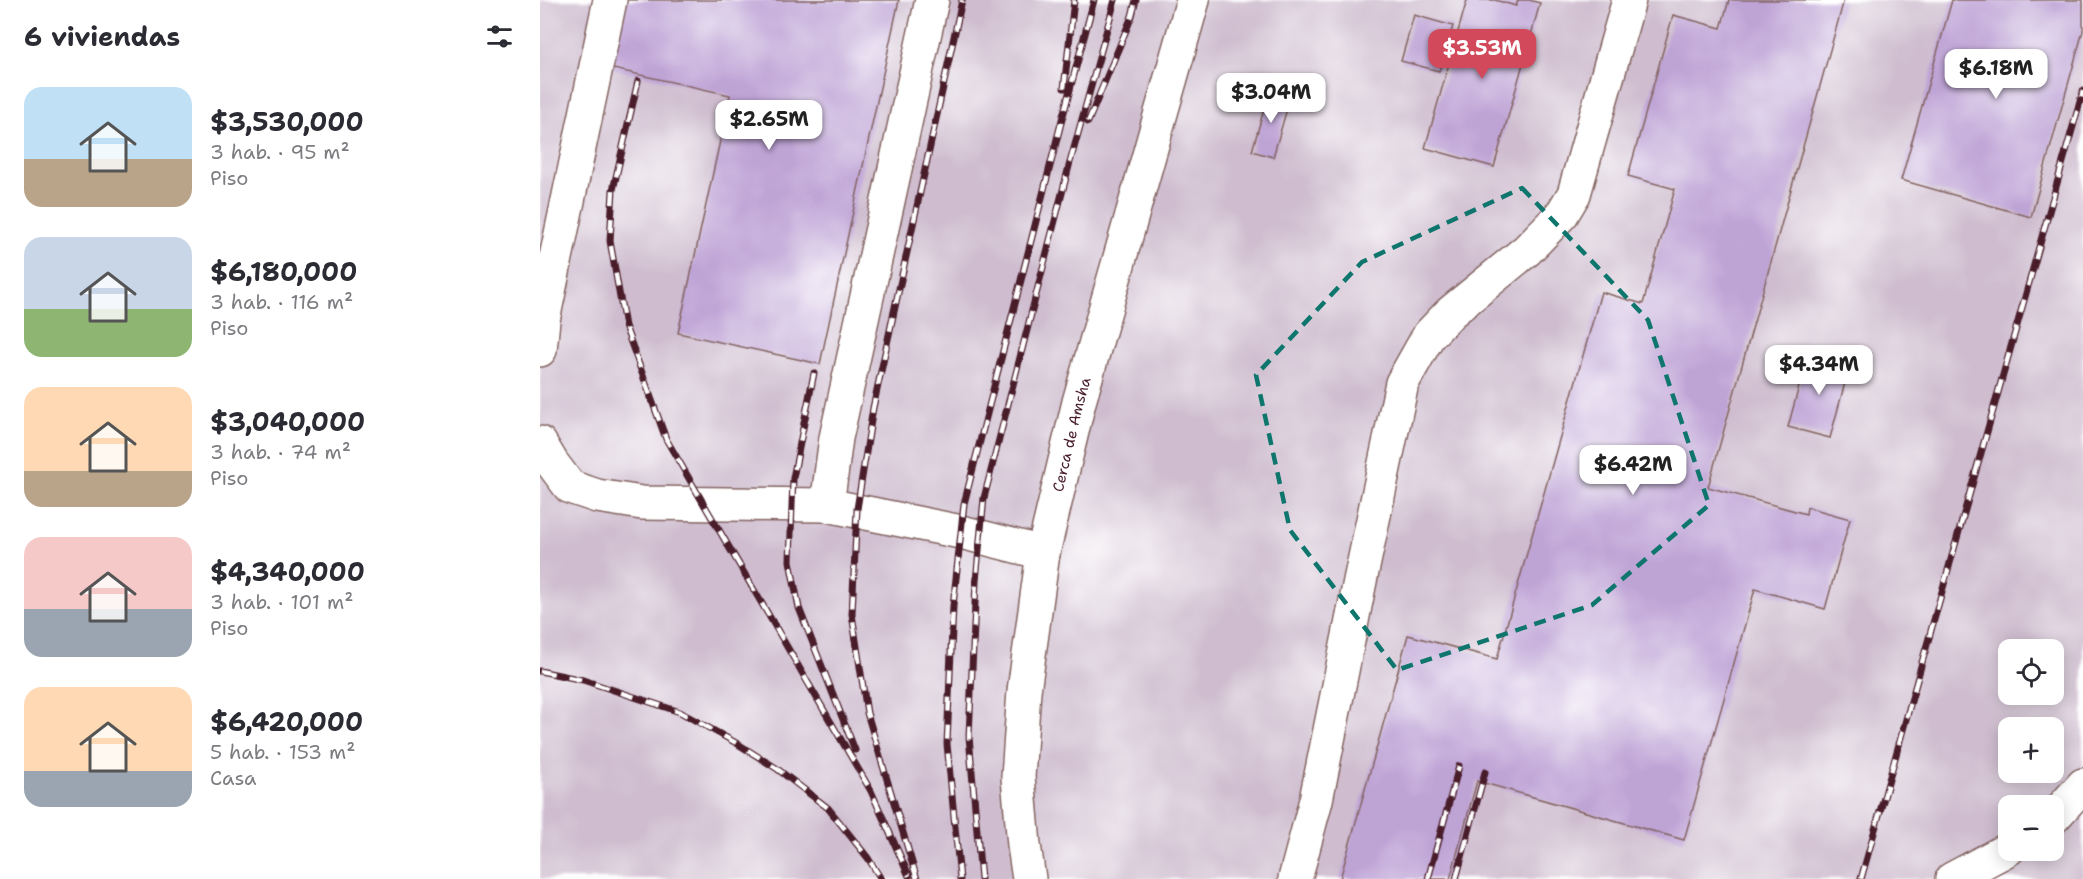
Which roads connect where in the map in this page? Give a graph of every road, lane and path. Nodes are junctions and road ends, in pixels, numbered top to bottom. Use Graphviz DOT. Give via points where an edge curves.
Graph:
graph roads {
  1 [pos="610,0"];
  2 [pos="932,0"];
  3 [pos="1193,0"];
  4 [pos="1629,0"];
  5 [pos="540,350"];
  6 [pos="540,443"];
  7 [pos="827,505"];
  8 [pos="1043,553"];
  9 [pos="2083,785"];
  10 [pos="2064,806"];
  11 [pos="1998,854"];
  12 [pos="1029,879"];
  13 [pos="1295,879"];
  14 [pos="1952,879"];
  1 -- 5 [label="lane"];
  2 -- 7 [label="lane" via="836,438"];
  3 -- 8 [label="lane, Cerca de Amsha" via="1079,402"];
  4 -- 13 [label="lane" via="1574,194 1562,214 1527,250 1429,335 1402,383 1316,800"];
  6 -- 7 [label="lane" via="570,487 597,496 642,503"];
  7 -- 8 [label="lane"];
  8 -- 12 [label="lane, Cerca de Amsha" via="1024,691 1018,777"];
  9 -- 10 [label="lane"];
  11 -- 14 [label="lane"];
}
